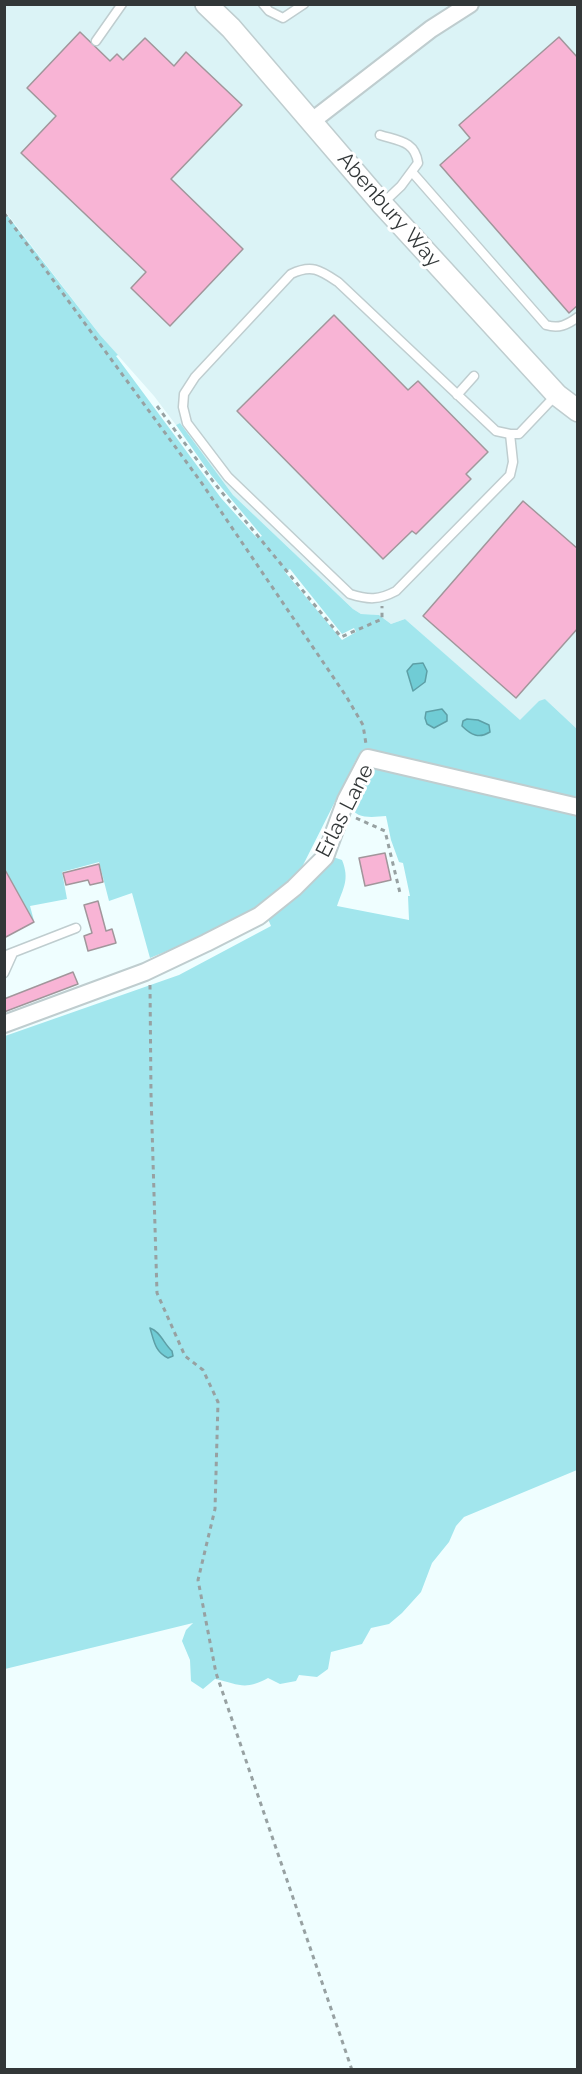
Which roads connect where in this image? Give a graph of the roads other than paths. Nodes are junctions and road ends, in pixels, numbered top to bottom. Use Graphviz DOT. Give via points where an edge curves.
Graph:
graph roads {
  1 [pos="122,4"];
  2 [pos="206,4"];
  3 [pos="263,4"];
  4 [pos="304,4"];
  5 [pos="470,4"];
  6 [pos="96,41"];
  7 [pos="312,121"];
  8 [pos="380,135"];
  9 [pos="412,172"];
  10 [pos="382,204"];
  11 [pos="578,317"];
  12 [pos="474,376"];
  13 [pos="457,395"];
  14 [pos="556,395"];
  15 [pos="578,411"];
  16 [pos="510,435"];
  17 [pos="578,807"];
  18 [pos="76,928"];
  19 [pos="9,954"];
  20 [pos="4,973"];
  21 [pos="4,1024"];
  1 -- 6 [label="lane"];
  2 -- 7 [label="street, Abenbury Way" via="231,27"];
  3 -- 4 [label="lane" via="283,18"];
  5 -- 7 [label="street" via="431,28"];
  7 -- 10 [label="street, Abenbury Way"];
  8 -- 9 [label="lane" via="407,143 416,153 418,163"];
  9 -- 10 [label="lane"];
  9 -- 11 [label="lane" via="546,325 561,327"];
  10 -- 14 [label="street, Abenbury Way"];
  12 -- 13 [label="lane"];
  13 -- 16 [label="lane" via="496,431"];
  13 -- 16 [label="lane" via="338,282 321,270 310,268 291,274 195,376 184,394 183,407 187,423 228,477 350,594 361,598 382,598 396,591 510,475"];
  14 -- 15 [label="street, Abenbury Way"];
  14 -- 16 [label="lane" via="519,434"];
  17 -- 21 [label="street, Erlas Lane" via="368,758 325,857 259,916 145,972"];
  18 -- 19 [label="lane"];
  19 -- 20 [label="lane"];
}
